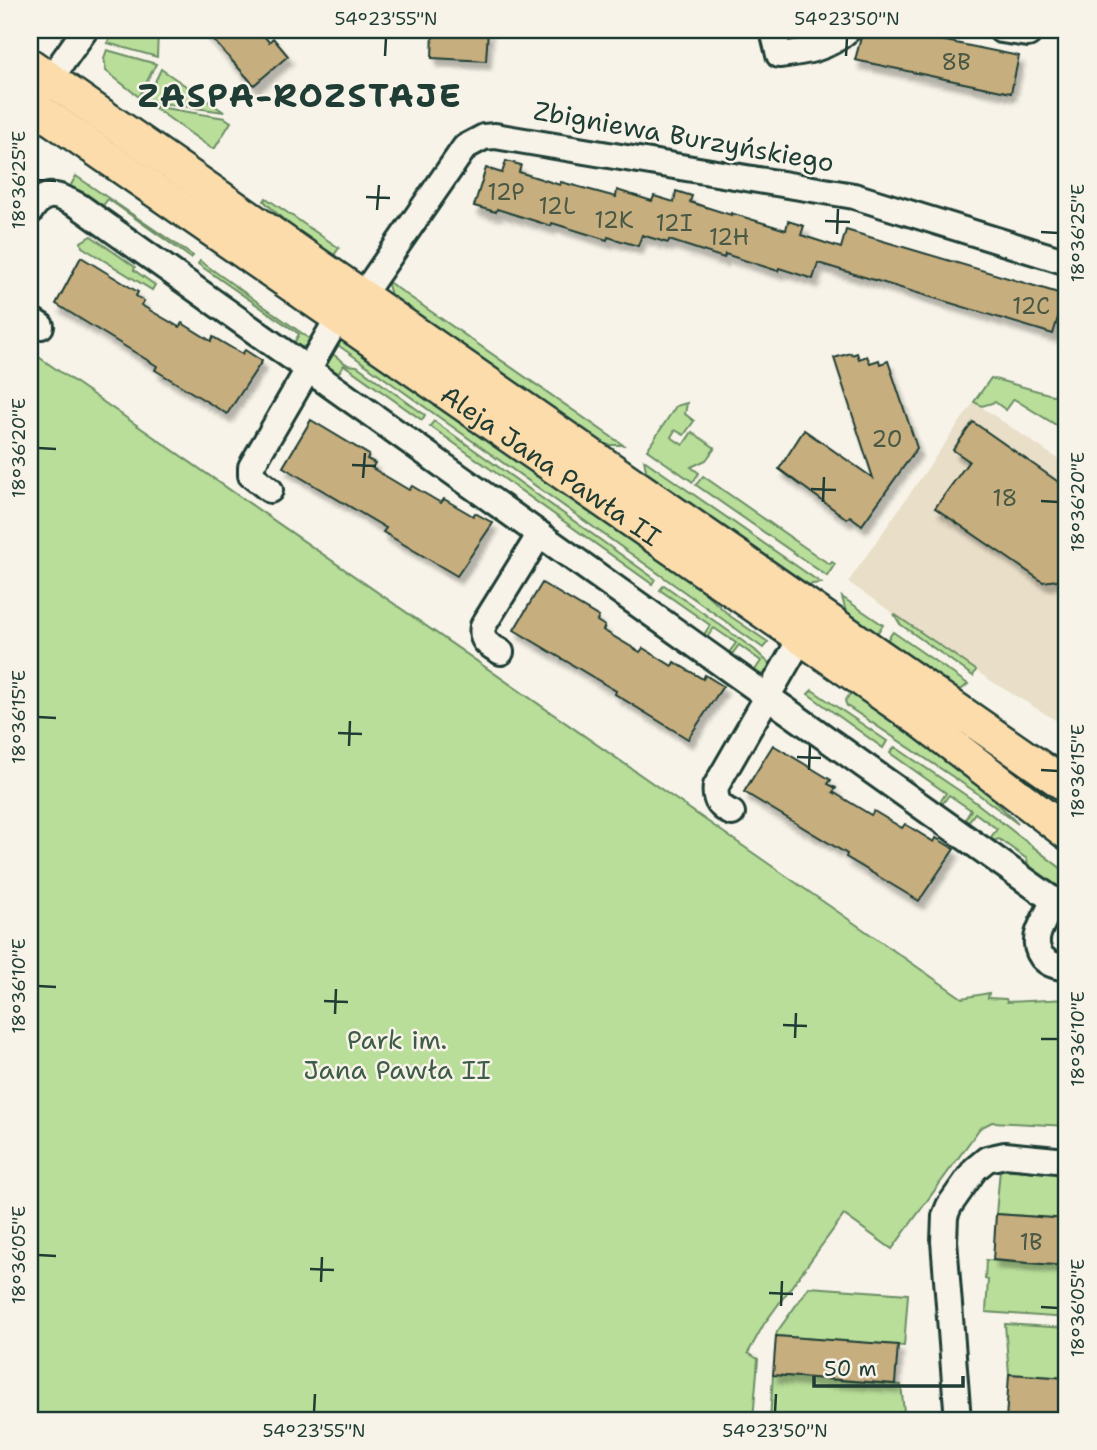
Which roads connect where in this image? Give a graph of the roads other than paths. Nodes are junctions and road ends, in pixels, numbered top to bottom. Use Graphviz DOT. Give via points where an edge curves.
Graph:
graph roads {
  1 [pos="85,30"];
  2 [pos="773,30"];
  3 [pos="848,30"];
  4 [pos="1001,30"];
  5 [pos="1027,30"];
  6 [pos="40,72"];
  7 [pos="30,105"];
  8 [pos="30,212"];
  9 [pos="1067,262"];
  10 [pos="362,296"];
  11 [pos="338,318"];
  12 [pos="307,369"];
  13 [pos="270,490"];
  14 [pos="540,534"];
  15 [pos="801,638"];
  16 [pos="501,652"];
  17 [pos="767,696"];
  18 [pos="1067,786"];
  19 [pos="732,813"];
  20 [pos="1067,833"];
  21 [pos="1060,904"];
  22 [pos="1067,967"];
  23 [pos="1067,1161"];
  24 [pos="958,1420"];
  1 -- 6 [label="street"];
  2 -- 3 [label="street" via="779,55 816,50"];
  4 -- 5 [label="street" via="1028,34"];
  6 -- 7 [label="street"];
  6 -- 10 [label="main road, Aleja Jana Pawła II"];
  7 -- 11 [label="main road, Aleja Jana Pawła II"];
  8 -- 12 [label="street" via="38,200 51,195 79,206"];
  9 -- 10 [label="street, Zbigniewa Burzyńskiego" via="854,195 495,136 465,148"];
  10 -- 11 [label="main road"];
  10 -- 18 [label="main road, Aleja Jana Pawła II"];
  11 -- 12 [label="street"];
  11 -- 15 [label="main road, Aleja Jana Pawła II"];
  12 -- 13 [label="street" via="251,467 251,475"];
  12 -- 14 [label="street"];
  14 -- 16 [label="street" via="483,626 484,642"];
  14 -- 17 [label="street"];
  15 -- 17 [label="street"];
  15 -- 20 [label="main road, Aleja Jana Pawła II" via="921,721"];
  17 -- 19 [label="street" via="716,786 717,802"];
  17 -- 21 [label="street"];
  21 -- 22 [label="street" via="1038,930 1036,944 1044,960"];
  23 -- 24 [label="street" via="987,1159 975,1169 944,1216"];
}
